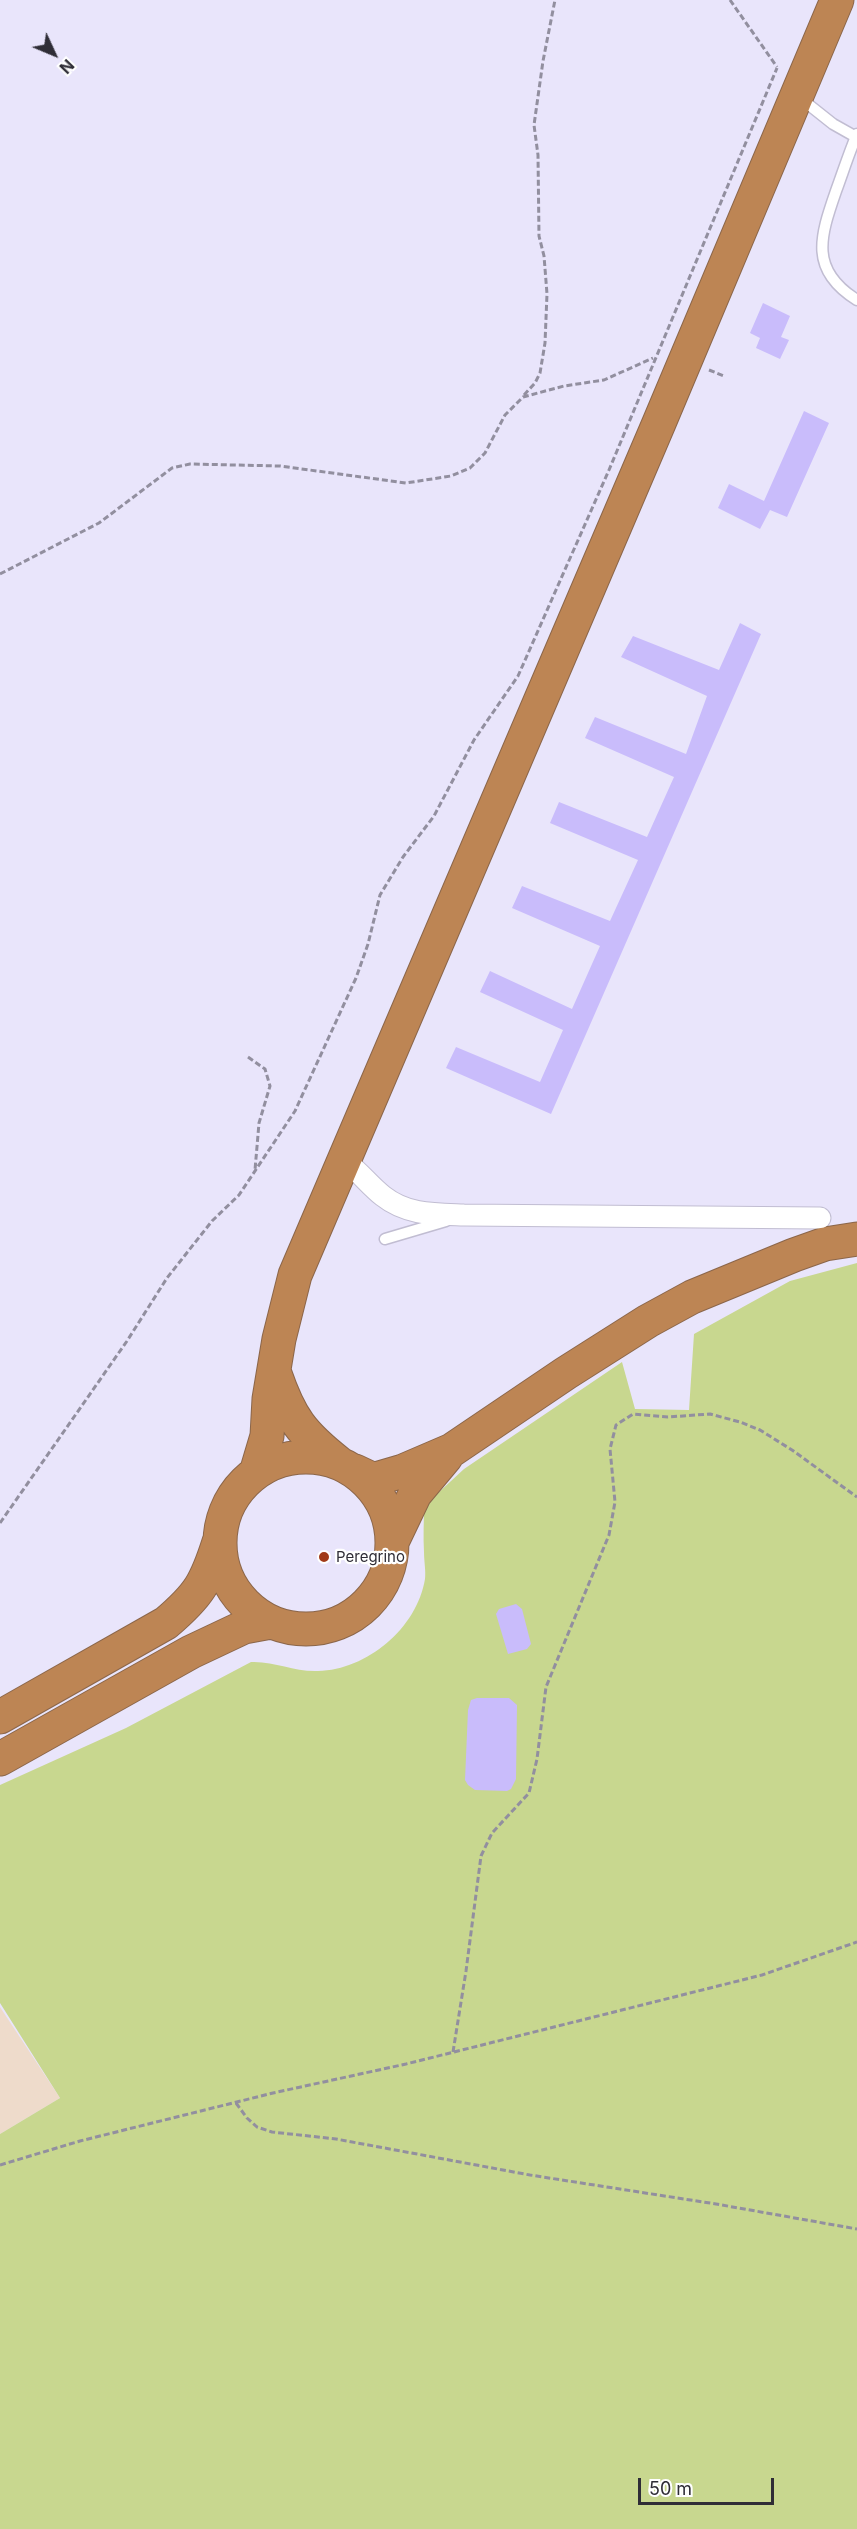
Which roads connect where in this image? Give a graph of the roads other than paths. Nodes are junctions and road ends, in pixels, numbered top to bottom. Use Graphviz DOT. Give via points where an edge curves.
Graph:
graph roads {
  1 [pos="837,0"];
  2 [pos="797,95"];
  3 [pos="856,136"];
  4 [pos="857,300"];
  5 [pos="345,1161"];
  6 [pos="464,1215"];
  7 [pos="820,1218"];
  8 [pos="385,1239"];
  9 [pos="857,1239"];
  10 [pos="275,1374"];
  11 [pos="452,1450"];
  12 [pos="347,1467"];
  13 [pos="256,1473"];
  14 [pos="393,1540"];
  15 [pos="219,1542"];
  16 [pos="271,1622"];
  17 [pos="0,1717"];
  18 [pos="0,1759"];
  1 -- 2 [label="highway"];
  2 -- 3 [label="lane" via="833,124"];
  2 -- 5 [label="highway"];
  3 -- 4 [label="lane" via="824,225 821,246 831,279"];
  5 -- 6 [label="street" via="383,1197 404,1209"];
  5 -- 10 [label="highway" via="295,1275 279,1339"];
  6 -- 7 [label="street"];
  6 -- 8 [label="lane"];
  9 -- 11 [label="highway" via="825,1244 692,1297 566,1372"];
  10 -- 12 [label="highway" via="300,1429"];
  10 -- 13 [label="highway" via="267,1436"];
  11 -- 12 [label="highway" via="379,1478 372,1479"];
  11 -- 14 [label="highway" via="415,1494"];
  12 -- 13 [label="highway" via="318,1457 291,1458"];
  12 -- 14 [label="highway" via="367,1481 383,1503"];
  13 -- 15 [label="highway" via="233,1497"];
  14 -- 16 [label="highway" via="390,1566 381,1586 357,1613 337,1624 312,1630"];
  15 -- 16 [label="highway" via="224,1571 233,1590 255,1613"];
  15 -- 17 [label="highway" via="208,1577 188,1604 166,1623"];
  16 -- 18 [label="highway" via="244,1627 192,1652"];
}
